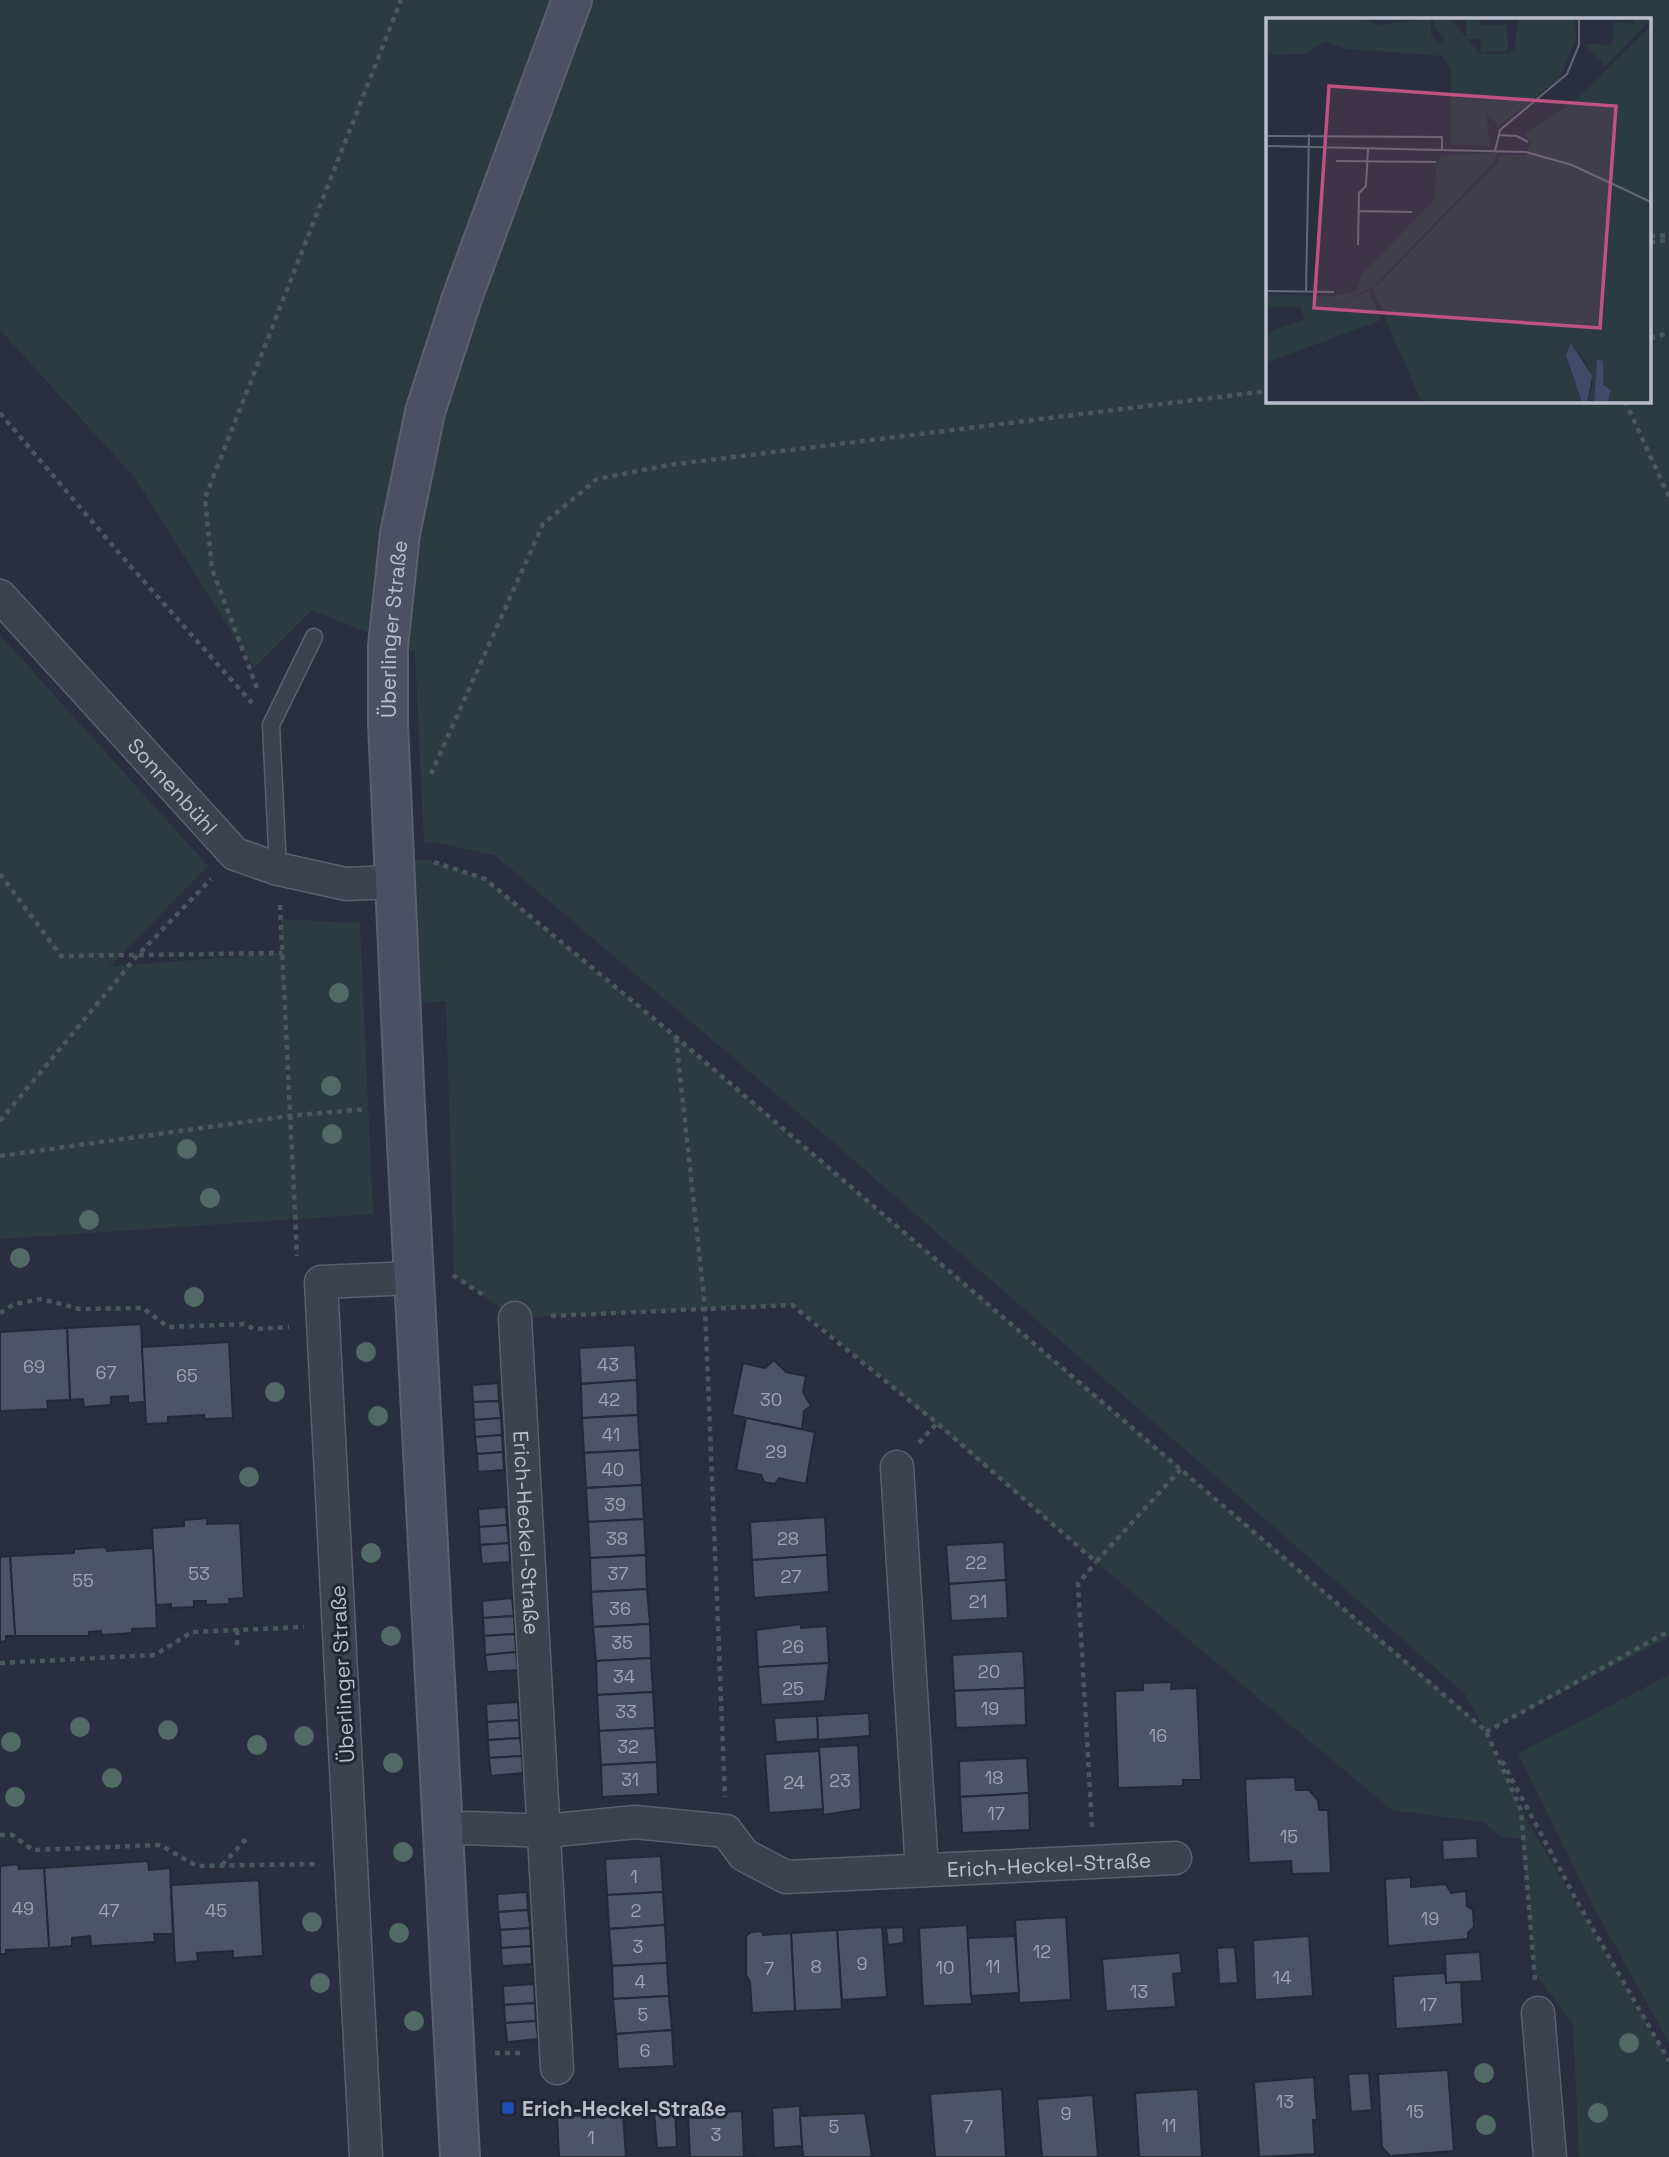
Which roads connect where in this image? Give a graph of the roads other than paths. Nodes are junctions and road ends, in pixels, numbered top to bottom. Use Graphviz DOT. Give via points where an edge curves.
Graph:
graph roads {
  1 [pos="570,5"];
  2 [pos="0,596"];
  3 [pos="314,637"];
  4 [pos="278,869"];
  5 [pos="395,871"];
  6 [pos="413,1278"];
  7 [pos="516,1318"];
  8 [pos="897,1468"];
  9 [pos="546,1831"];
  10 [pos="442,1832"];
  11 [pos="1175,1858"];
  12 [pos="922,1870"];
  13 [pos="1538,2012"];
  14 [pos="557,2068"];
  15 [pos="366,2157"];
  16 [pos="460,2157"];
  17 [pos="1550,2157"];
  1 -- 5 [label="street, Überlinger Straße" via="461,298 425,412 400,534 388,646"];
  2 -- 4 [label="street, Sonnenbühl" via="235,854"];
  3 -- 4 [label="lane" via="271,725"];
  4 -- 5 [label="street, Sonnenbühl" via="346,884"];
  5 -- 6 [label="street, Überlinger Straße"];
  6 -- 10 [label="street, Überlinger Straße"];
  6 -- 15 [label="street, Überlinger Straße" via="321,1282"];
  7 -- 9 [label="street, Erich-Heckel-Straße"];
  8 -- 12 [label="street, Erich-Heckel-Straße"];
  9 -- 10 [label="street" via="467,1828"];
  9 -- 12 [label="street, Erich-Heckel-Straße" via="635,1822 726,1831 744,1855 786,1877"];
  9 -- 14 [label="street, Erich-Heckel-Straße"];
  10 -- 16 [label="street, Überlinger Straße"];
  11 -- 12 [label="street, Erich-Heckel-Straße"];
  13 -- 17 [label="street"];
}
